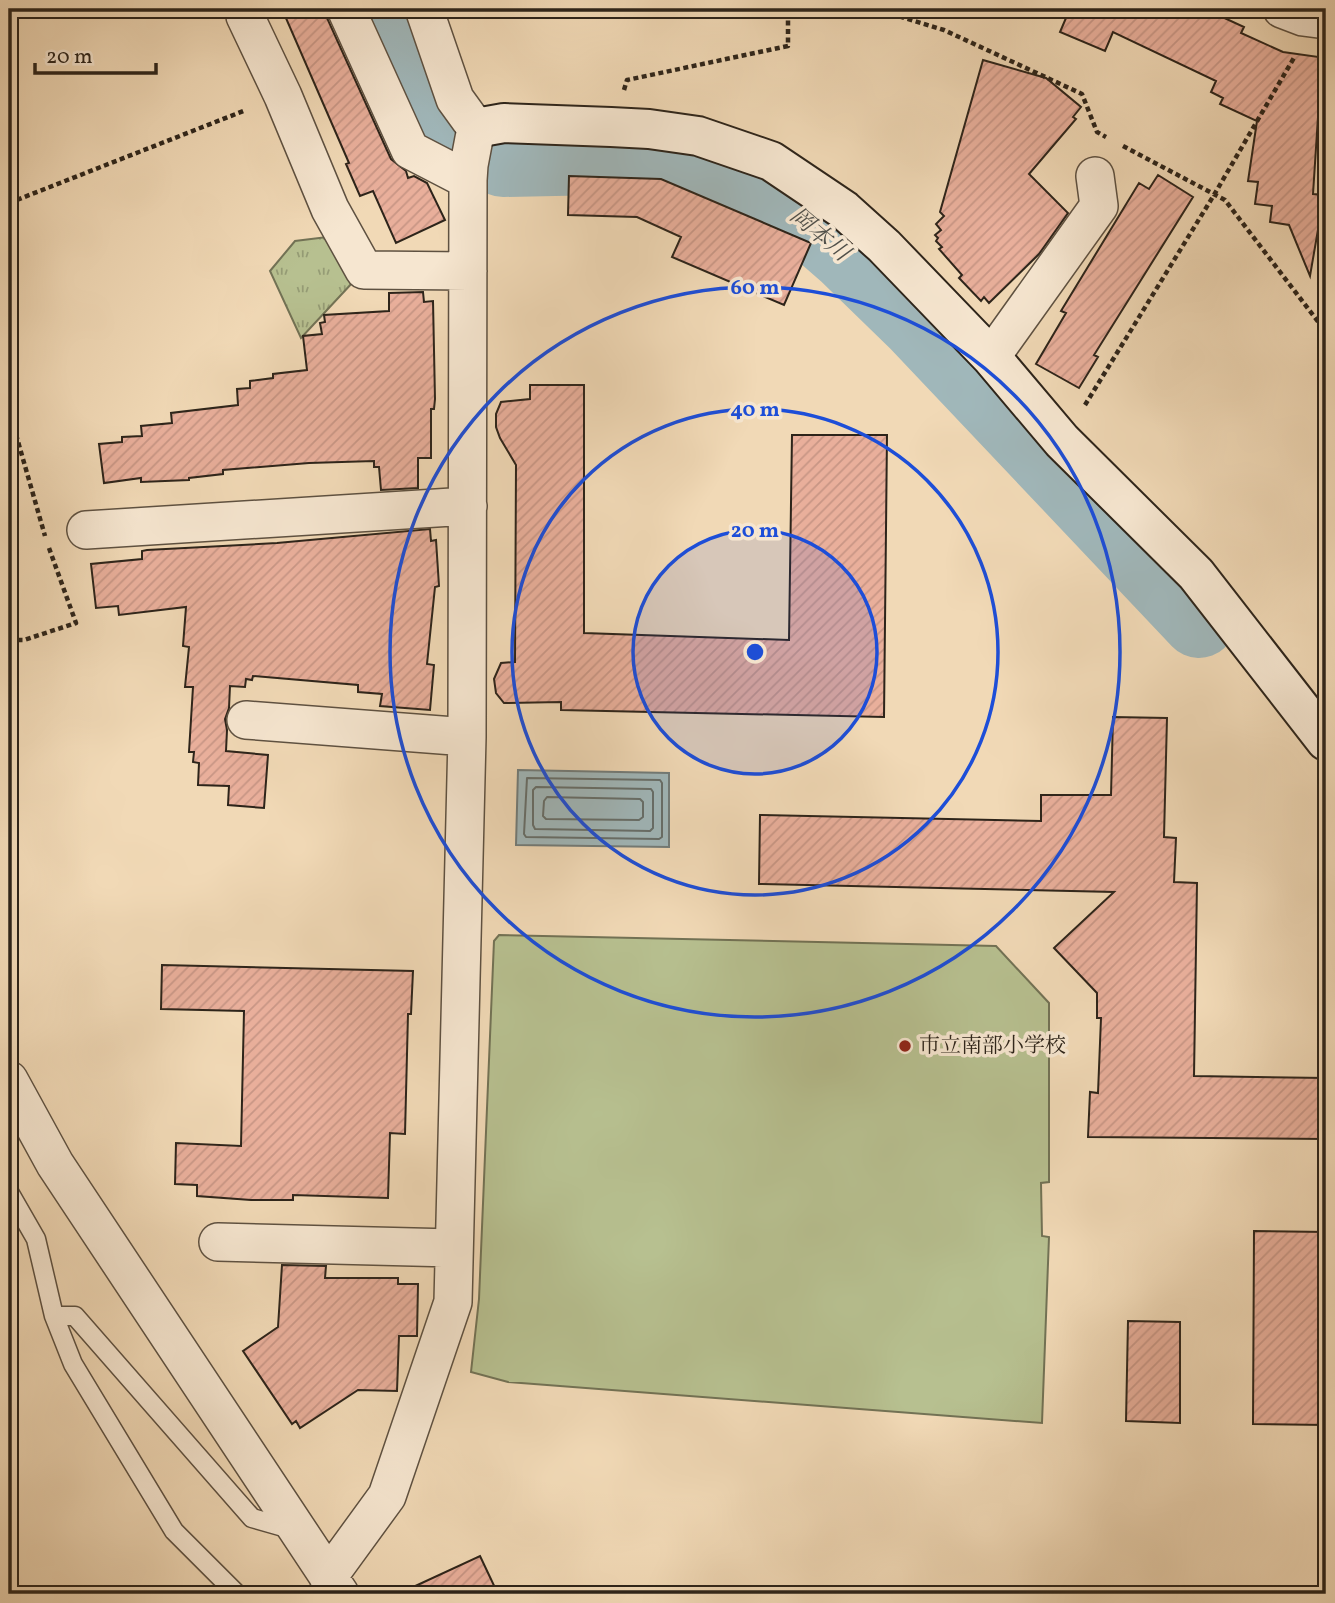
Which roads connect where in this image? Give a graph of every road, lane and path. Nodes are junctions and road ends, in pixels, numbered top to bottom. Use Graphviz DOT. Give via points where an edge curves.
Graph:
graph roads {
  1 [pos="345,9"];
  2 [pos="424,9"];
  3 [pos="788,9"];
  4 [pos="1282,9"];
  5 [pos="245,16"];
  6 [pos="1322,20"];
  7 [pos="283,96"];
  8 [pos="611,127"];
  9 [pos="472,153"];
  10 [pos="1095,176"];
  11 [pos="9,203"];
  12 [pos="468,271"];
  13 [pos="991,356"];
  14 [pos="9,410"];
  15 [pos="1062,441"];
  16 [pos="468,506"];
  17 [pos="86,530"];
  18 [pos="9,640"];
  19 [pos="246,720"];
  20 [pos="467,737"];
  21 [pos="1326,741"];
  22 [pos="9,1080"];
  23 [pos="9,1192"];
  24 [pos="218,1241"];
  25 [pos="453,1248"];
  26 [pos="54,1316"];
  27 [pos="297,1531"];
  28 [pos="334,1586"];
  29 [pos="237,1594"];
  1 -- 9 [label="street" via="410,150"];
  2 -- 9 [label="street"];
  3 -- 8 [label="path" via="788,46 628,80"];
  4 -- 6 [label="street"];
  5 -- 7 [label="street"];
  6 -- 15 [label="path"];
  7 -- 11 [label="path"];
  7 -- 12 [label="street" via="330,209 364,270"];
  8 -- 9 [label="street" via="504,123"];
  8 -- 13 [label="street" via="698,136 771,161 844,210"];
  9 -- 12 [label="street"];
  10 -- 13 [label="street" via="1099,206"];
  12 -- 16 [label="street"];
  13 -- 15 [label="street"];
  14 -- 18 [label="path" via="76,623 24,640"];
  15 -- 21 [label="street" via="1196,573"];
  16 -- 17 [label="street"];
  16 -- 20 [label="street"];
  19 -- 20 [label="street"];
  20 -- 25 [label="street"];
  22 -- 27 [label="street" via="55,1164"];
  23 -- 26 [label="lane" via="36,1239"];
  24 -- 25 [label="street"];
  25 -- 28 [label="street" via="453,1302 387,1496"];
  26 -- 27 [label="lane" via="75,1316 251,1518"];
  26 -- 29 [label="lane" via="73,1364 174,1531"];
  27 -- 28 [label="street"];
}
